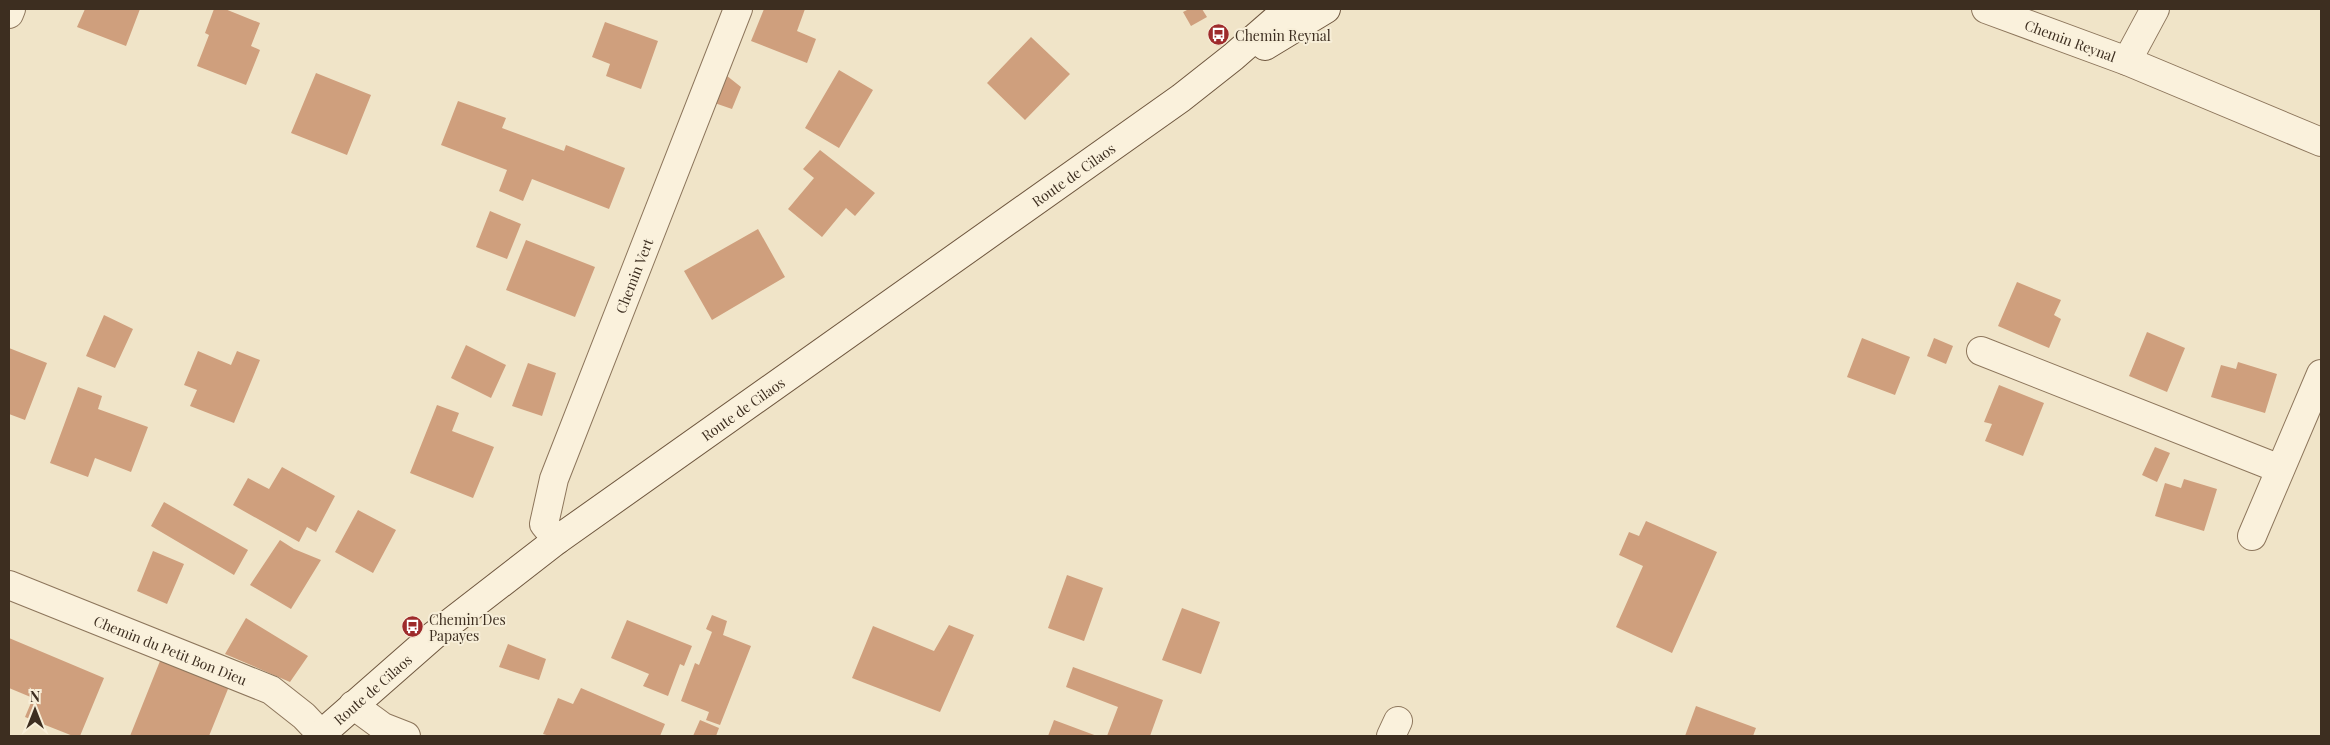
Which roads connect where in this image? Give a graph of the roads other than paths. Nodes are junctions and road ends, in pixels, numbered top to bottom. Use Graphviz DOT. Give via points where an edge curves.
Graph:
graph roads {
  1 [pos="11,9"];
  2 [pos="738,9"];
  3 [pos="1288,9"];
  4 [pos="1326,9"];
  5 [pos="1986,9"];
  6 [pos="2156,9"];
  7 [pos="9,14"];
  8 [pos="2127,61"];
  9 [pos="1181,98"];
  10 [pos="2321,142"];
  11 [pos="1981,351"];
  12 [pos="2321,374"];
  13 [pos="2280,468"];
  14 [pos="2252,536"];
  15 [pos="558,540"];
  16 [pos="9,585"];
  17 [pos="353,705"];
  18 [pos="320,735"];
  19 [pos="406,736"];
  1 -- 7 [label="street"];
  2 -- 15 [label="street, Chemin Vert" via="554,479 544,524"];
  3 -- 9 [label="street, Route de Cilaos" via="1233,58"];
  4 -- 9 [label="street, Route de Cilaos"];
  5 -- 8 [label="street, Chemin Reynal"];
  6 -- 8 [label="street"];
  8 -- 10 [label="street, Chemin Reynal"];
  9 -- 15 [label="street, Route de Cilaos"];
  11 -- 13 [label="street"];
  12 -- 13 [label="street"];
  13 -- 14 [label="street"];
  15 -- 17 [label="street, Route de Cilaos" via="433,636"];
  16 -- 18 [label="street, Chemin du Petit Bon Dieu" via="271,690 304,716"];
  17 -- 18 [label="street, Route de Cilaos"];
  17 -- 19 [label="street" via="384,728"];
}
